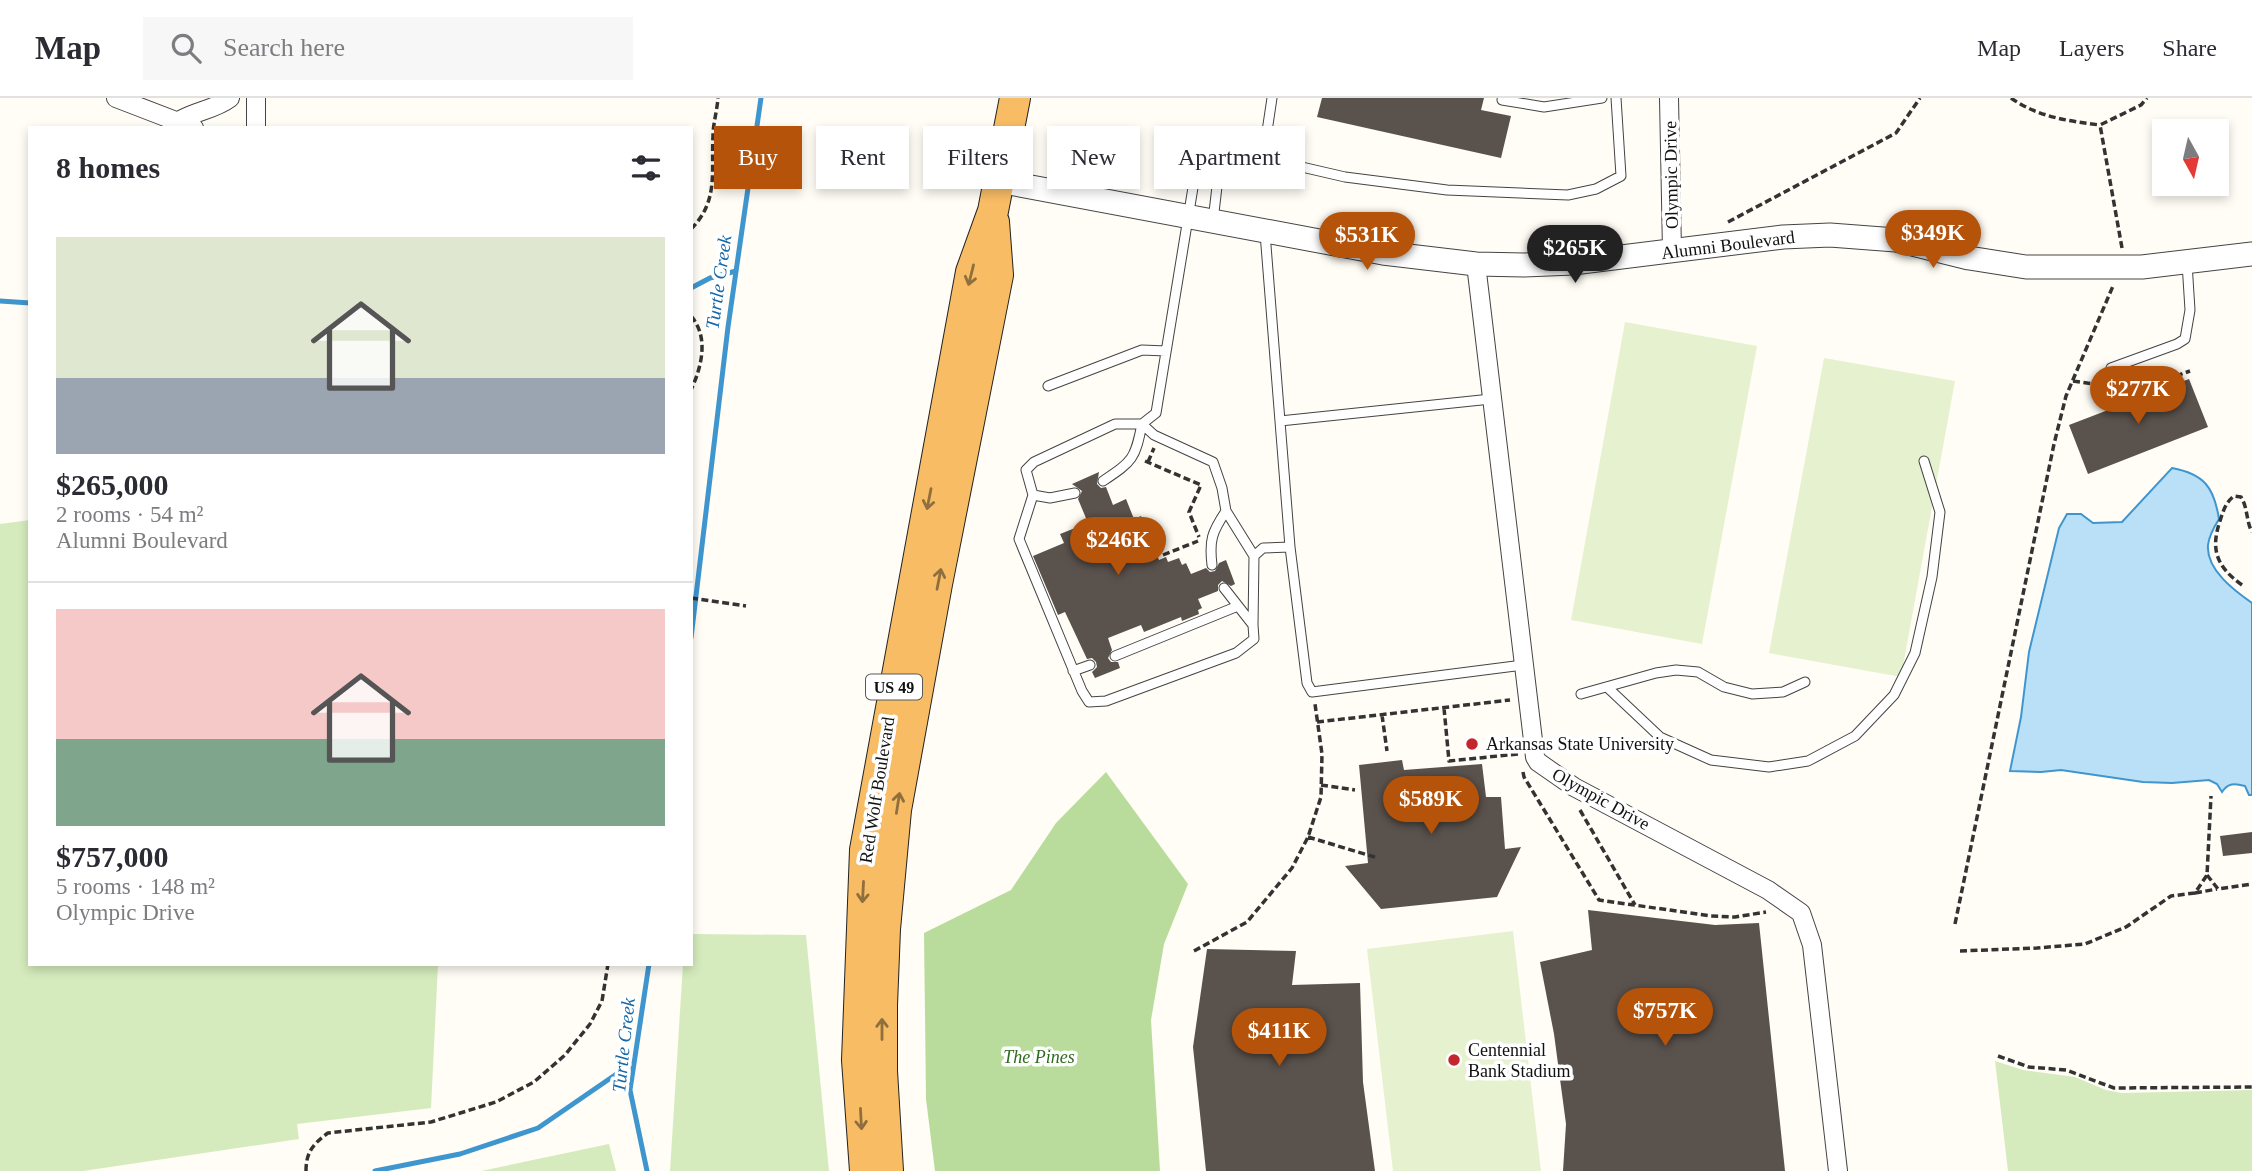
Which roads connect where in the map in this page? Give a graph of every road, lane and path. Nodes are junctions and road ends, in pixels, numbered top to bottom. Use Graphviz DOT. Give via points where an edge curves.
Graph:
graph roads {
  1 [pos="116,98"];
  2 [pos="230,98"];
  3 [pos="256,98"];
  4 [pos="718,98"];
  5 [pos="1015,98"];
  6 [pos="1272,98"];
  7 [pos="1602,98"];
  8 [pos="1616,98"];
  9 [pos="1669,98"];
  10 [pos="1920,98"];
  11 [pos="2011,98"];
  12 [pos="2147,98"];
  13 [pos="1502,100"];
  14 [pos="186,124"];
  15 [pos="2100,125"];
  16 [pos="256,126"];
  17 [pos="1010,126"];
  18 [pos="1268,126"];
  19 [pos="1305,168"];
  20 [pos="1033,187"];
  21 [pos="997,189"];
  22 [pos="1192,189"];
  23 [pos="1217,189"];
  24 [pos="993,211"];
  25 [pos="1187,216"];
  26 [pos="1213,221"];
  27 [pos="1719,226"];
  28 [pos="693,227"];
  29 [pos="1265,231"];
  30 [pos="1672,251"];
  31 [pos="2252,254"];
  32 [pos="2187,262"];
  33 [pos="1476,264"];
  34 [pos="2120,276"];
  35 [pos="693,318"];
  36 [pos="1166,351"];
  37 [pos="2111,368"];
  38 [pos="2190,371"];
  39 [pos="2121,375"];
  40 [pos="2073,381"];
  41 [pos="693,386"];
  42 [pos="1048,386"];
  43 [pos="2126,386"];
  44 [pos="1490,400"];
  45 [pos="1280,421"];
  46 [pos="1142,424"];
  47 [pos="1133,456"];
  48 [pos="1924,461"];
  49 [pos="1103,481"];
  50 [pos="1075,493"];
  51 [pos="1033,495"];
  52 [pos="1226,511"];
  53 [pos="2252,532"];
  54 [pos="1200,540"];
  55 [pos="1290,547"];
  56 [pos="1204,550"];
  57 [pos="1163,555"];
  58 [pos="1254,556"];
  59 [pos="1212,565"];
  60 [pos="2242,585"];
  61 [pos="1224,588"];
  62 [pos="693,598"];
  63 [pos="746,606"];
  64 [pos="1238,606"];
  65 [pos="1252,625"];
  66 [pos="1115,656"];
  67 [pos="1090,665"];
  68 [pos="1523,665"];
  69 [pos="1073,671"];
  70 [pos="1805,682"];
  71 [pos="1607,687"];
  72 [pos="1313,692"];
  73 [pos="1581,694"];
  74 [pos="1515,700"];
  75 [pos="1444,708"];
  76 [pos="1382,715"];
  77 [pos="1317,722"];
  78 [pos="1387,751"];
  79 [pos="1521,754"];
  80 [pos="1523,765"];
  81 [pos="1321,785"];
  82 [pos="1355,790"];
  83 [pos="2211,796"];
  84 [pos="1577,803"];
  85 [pos="1308,837"];
  86 [pos="1378,858"];
  87 [pos="2207,875"];
  88 [pos="2252,884"];
  89 [pos="2218,889"];
  90 [pos="2195,893"];
  91 [pos="1635,905"];
  92 [pos="1766,912"];
  93 [pos="1955,924"];
  94 [pos="1194,951"];
  95 [pos="1960,951"];
  96 [pos="608,966"];
  97 [pos="1998,1056"];
  98 [pos="2252,1087"];
  99 [pos="306,1168"];
  100 [pos="865,1171"];
  101 [pos="888,1171"];
  102 [pos="1838,1171"];
  1 -- 14 [label="street"];
  2 -- 14 [label="street" via="186,117"];
  3 -- 16 [label="street"];
  4 -- 28 [label="path" via="710,200"];
  5 -- 17 [label="highway, Red Wolf Boulevard / US 49"];
  6 -- 18 [label="lane"];
  7 -- 13 [label="lane" via="1544,107"];
  8 -- 19 [label="lane" via="1621,176 1596,189 1567,195 1447,190"];
  9 -- 30 [label="street, Olympic Drive"];
  10 -- 27 [label="path" via="1896,133"];
  11 -- 15 [label="path" via="2025,108 2061,120"];
  12 -- 15 [label="path"];
  15 -- 34 [label="path"];
  20 -- 25 [label="street, Alumni Boulevard"];
  21 -- 24 [label="highway, Red Wolf Boulevard / US 49"];
  22 -- 25 [label="lane"];
  23 -- 26 [label="lane"];
  24 -- 100 [label="highway, Red Wolf Boulevard / US 49, one-way" via="971,272 865,850 857,1060"];
  101 -- 24 [label="highway, Red Wolf Boulevard / US 49, one-way" via="882,1004 896,810 998,275"];
  25 -- 26 [label="street, Alumni Boulevard"];
  25 -- 36 [label="lane"];
  26 -- 29 [label="street, Alumni Boulevard"];
  29 -- 33 [label="street, Alumni Boulevard" via="1383,253"];
  29 -- 45 [label="lane"];
  30 -- 33 [label="street, Alumni Boulevard" via="1573,263"];
  30 -- 34 [label="street, Alumni Boulevard" via="1830,235 1896,240 1978,260"];
  31 -- 32 [label="street, Alumni Boulevard"];
  32 -- 34 [label="street, Alumni Boulevard"];
  32 -- 37 [label="lane" via="2190,310 2185,339"];
  33 -- 44 [label="street, Olympic Drive"];
  34 -- 40 [label="path"];
  35 -- 41 [label="path" via="699,324 703,346"];
  36 -- 42 [label="lane" via="1142,350"];
  36 -- 46 [label="lane" via="1156,413"];
  38 -- 43 [label="path" via="2140,389"];
  39 -- 43 [label="path"];
  40 -- 43 [label="path"];
  40 -- 93 [label="path" via="2054,444"];
  44 -- 45 [label="lane"];
  44 -- 68 [label="street, Olympic Drive"];
  45 -- 55 [label="lane"];
  46 -- 47 [label="lane"];
  46 -- 51 [label="lane" via="1115,424 1034,461 1026,470"];
  46 -- 52 [label="lane" via="1154,435 1213,461"];
  47 -- 49 [label="lane"];
  47 -- 54 [label="path" via="1201,485 1189,512"];
  48 -- 71 [label="lane" via="1940,512 1915,653 1894,695 1855,736 1808,761 1769,767 1711,760 1660,737"];
  50 -- 51 [label="lane" via="1050,498"];
  51 -- 69 [label="lane" via="1019,539"];
  52 -- 58 [label="lane"];
  52 -- 59 [label="lane" via="1209,544"];
  53 -- 60 [label="path" via="2244,502 2234,496 2223,512 2215,544 2220,564"];
  54 -- 56 [label="path"];
  54 -- 57 [label="path"];
  55 -- 58 [label="lane" via="1263,548"];
  55 -- 72 [label="lane" via="1307,683"];
  58 -- 65 [label="lane"];
  61 -- 64 [label="lane"];
  62 -- 63 [label="path"];
  64 -- 65 [label="lane"];
  64 -- 66 [label="lane"];
  65 -- 69 [label="lane" via="1254,639 1236,653 1106,701 1089,702"];
  67 -- 69 [label="lane"];
  68 -- 72 [label="lane"];
  68 -- 102 [label="street, Olympic Drive" via="1538,762 1574,787 1768,890 1801,913 1812,945"];
  70 -- 71 [label="lane" via="1783,692 1752,694 1724,687 1698,672 1676,670"];
  71 -- 73 [label="lane"];
  72 -- 77 [label="path"];
  74 -- 75 [label="path"];
  75 -- 76 [label="path"];
  75 -- 79 [label="path" via="1449,761"];
  76 -- 77 [label="path"];
  76 -- 78 [label="path"];
  77 -- 81 [label="path"];
  80 -- 91 [label="path" via="1524,777 1599,900"];
  81 -- 82 [label="path"];
  81 -- 85 [label="path"];
  83 -- 87 [label="path"];
  84 -- 91 [label="path"];
  85 -- 86 [label="path"];
  85 -- 94 [label="path" via="1293,868 1247,922"];
  87 -- 89 [label="path"];
  87 -- 90 [label="path"];
  88 -- 89 [label="path"];
  89 -- 90 [label="path"];
  90 -- 95 [label="path" via="2171,896 2126,927 2085,944"];
  91 -- 92 [label="path" via="1711,916"];
  96 -- 99 [label="path" via="602,1001 590,1024 565,1055 534,1082 496,1102 431,1122 328,1133 308,1151"];
  97 -- 98 [label="path" via="2029,1067 2066,1070 2113,1088"];
}
